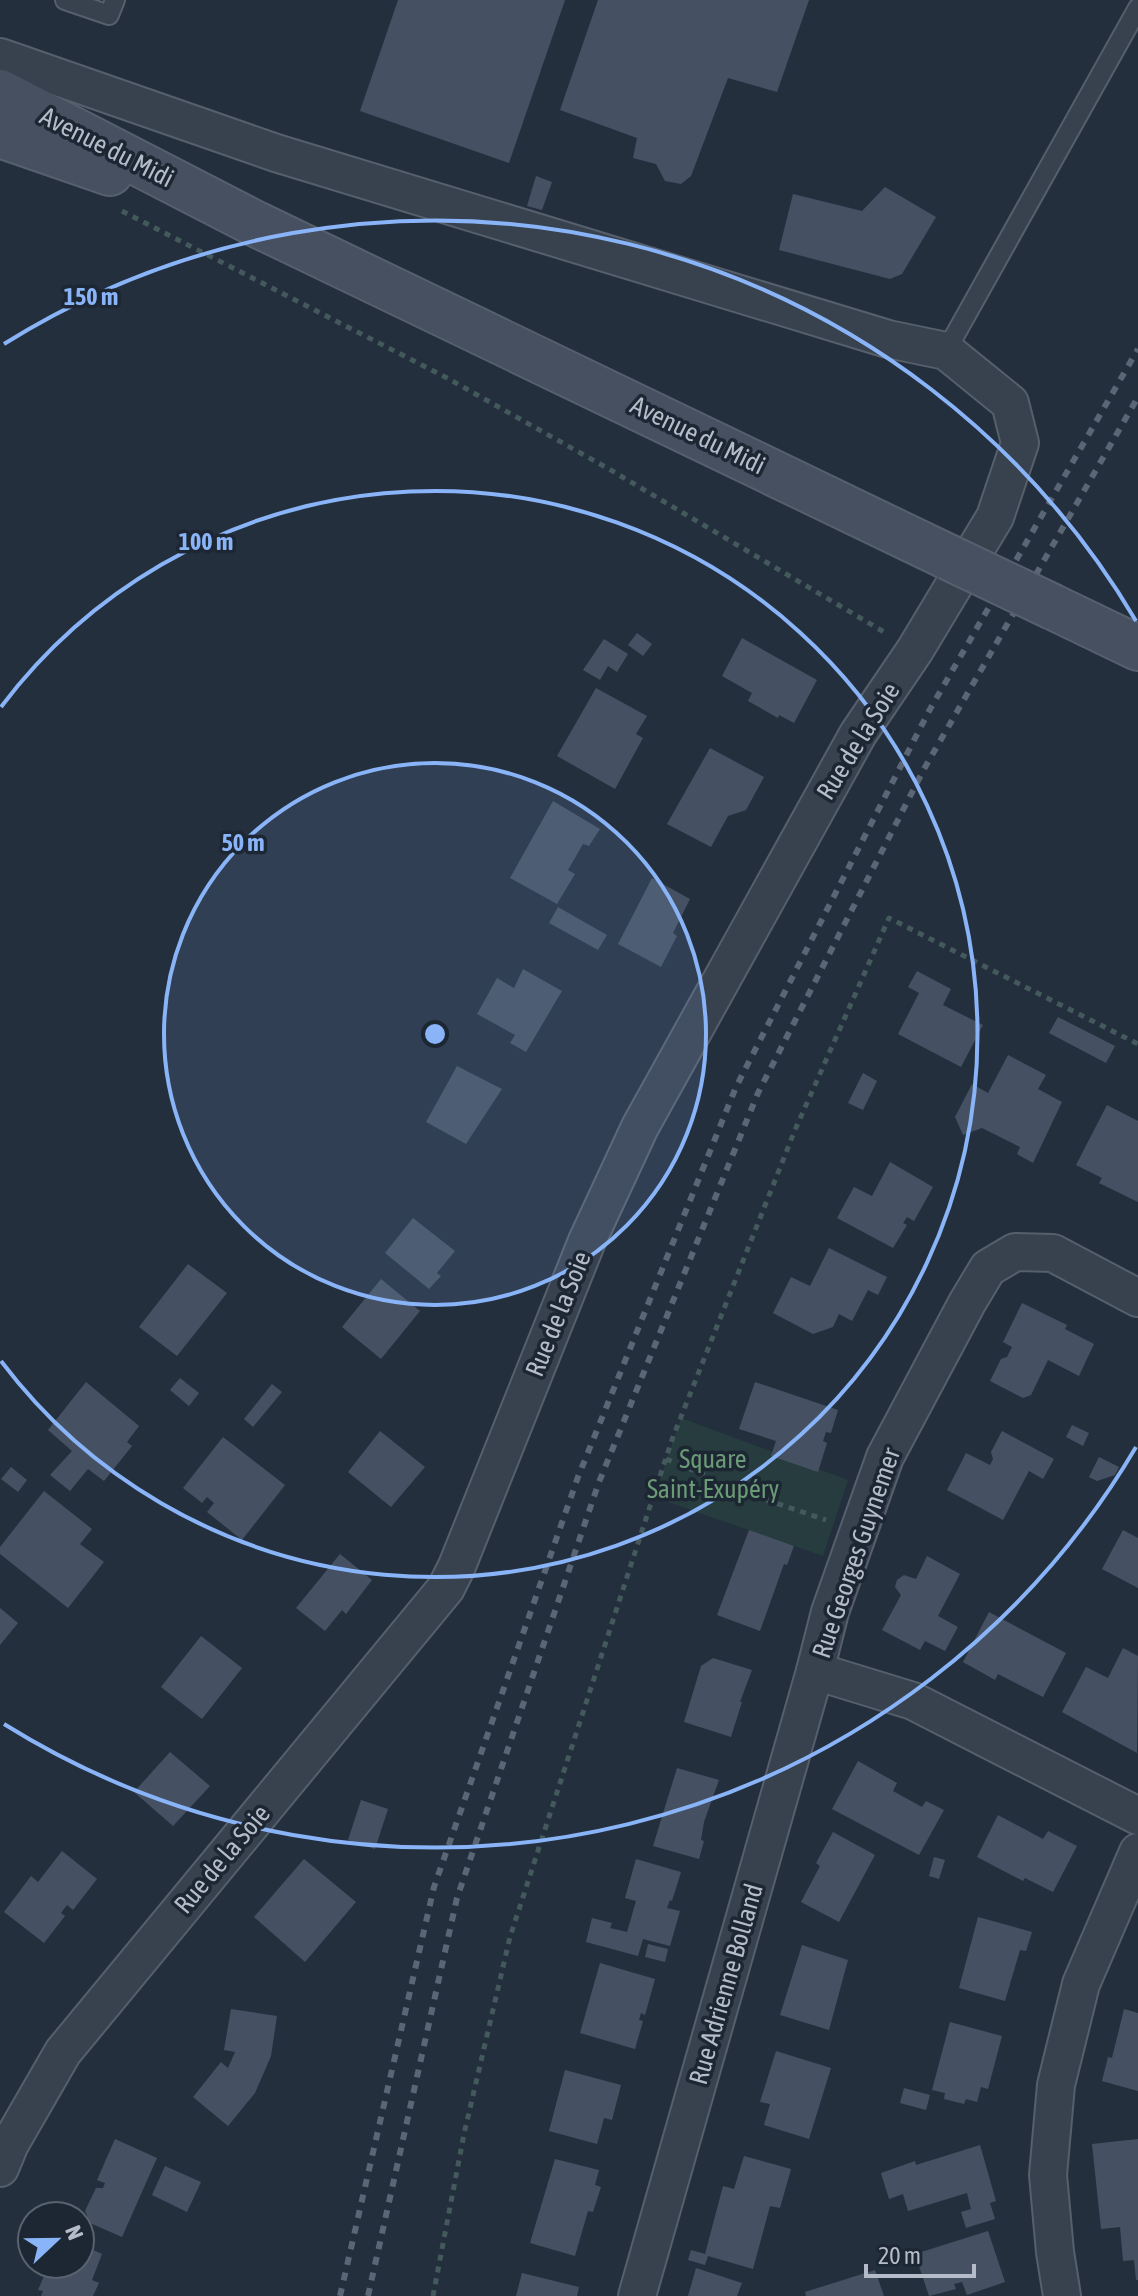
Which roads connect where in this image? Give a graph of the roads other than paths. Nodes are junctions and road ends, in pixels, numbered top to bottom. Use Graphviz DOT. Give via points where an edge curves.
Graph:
graph roads {
  1 [pos="65,0"];
  2 [pos="115,0"];
  3 [pos="1138,8"];
  4 [pos="0,57"];
  5 [pos="0,92"];
  6 [pos="0,135"];
  7 [pos="256,224"];
  8 [pos="946,351"];
  9 [pos="1138,648"];
  10 [pos="1138,1298"];
  11 [pos="815,1671"];
  12 [pos="1138,1816"];
  13 [pos="1138,1852"];
  14 [pos="0,2168"];
  15 [pos="637,2296"];
  16 [pos="1062,2296"];
  1 -- 2 [label="lane" via="109,15"];
  3 -- 8 [label="lane"];
  4 -- 8 [label="street" via="276,153 888,339"];
  5 -- 7 [label="main road, Avenue du Midi"];
  6 -- 7 [label="main road, Avenue du Midi"];
  7 -- 9 [label="main road, Avenue du Midi, bridge"];
  8 -- 14 [label="street, Rue de la Soie" via="1010,403 1020,443 995,517 858,734 640,1127 587,1241 446,1588 63,2052"];
  10 -- 11 [label="street, Rue Georges Guynemer" via="1053,1253 1015,1252 988,1268 885,1457 830,1612"];
  11 -- 12 [label="street, Rue Georges Guynemer" via="913,1701"];
  11 -- 15 [label="street, Rue Adrienne Bolland"];
  13 -- 16 [label="street" via="1081,1984 1056,2085 1048,2175"];
}
